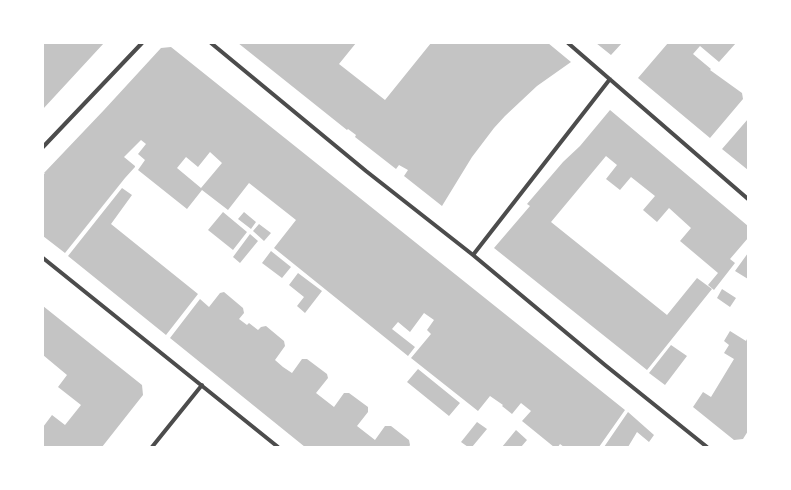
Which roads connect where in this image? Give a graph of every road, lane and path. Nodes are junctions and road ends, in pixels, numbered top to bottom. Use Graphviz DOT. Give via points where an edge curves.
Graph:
graph roads {
  1 [pos="142,43"];
  2 [pos="211,43"];
  3 [pos="568,43"];
  4 [pos="610,80"];
  5 [pos="43,147"];
  6 [pos="748,199"];
  7 [pos="473,255"];
  8 [pos="43,258"];
  9 [pos="202,385"];
  10 [pos="152,447"];
  11 [pos="278,447"];
  12 [pos="707,447"];
  1 -- 5 [label="street"];
  2 -- 7 [label="street" via="366,171"];
  3 -- 4 [label="street"];
  4 -- 6 [label="street"];
  4 -- 7 [label="street"];
  7 -- 12 [label="street"];
  8 -- 9 [label="street"];
  9 -- 10 [label="street"];
  9 -- 11 [label="street"];
}
